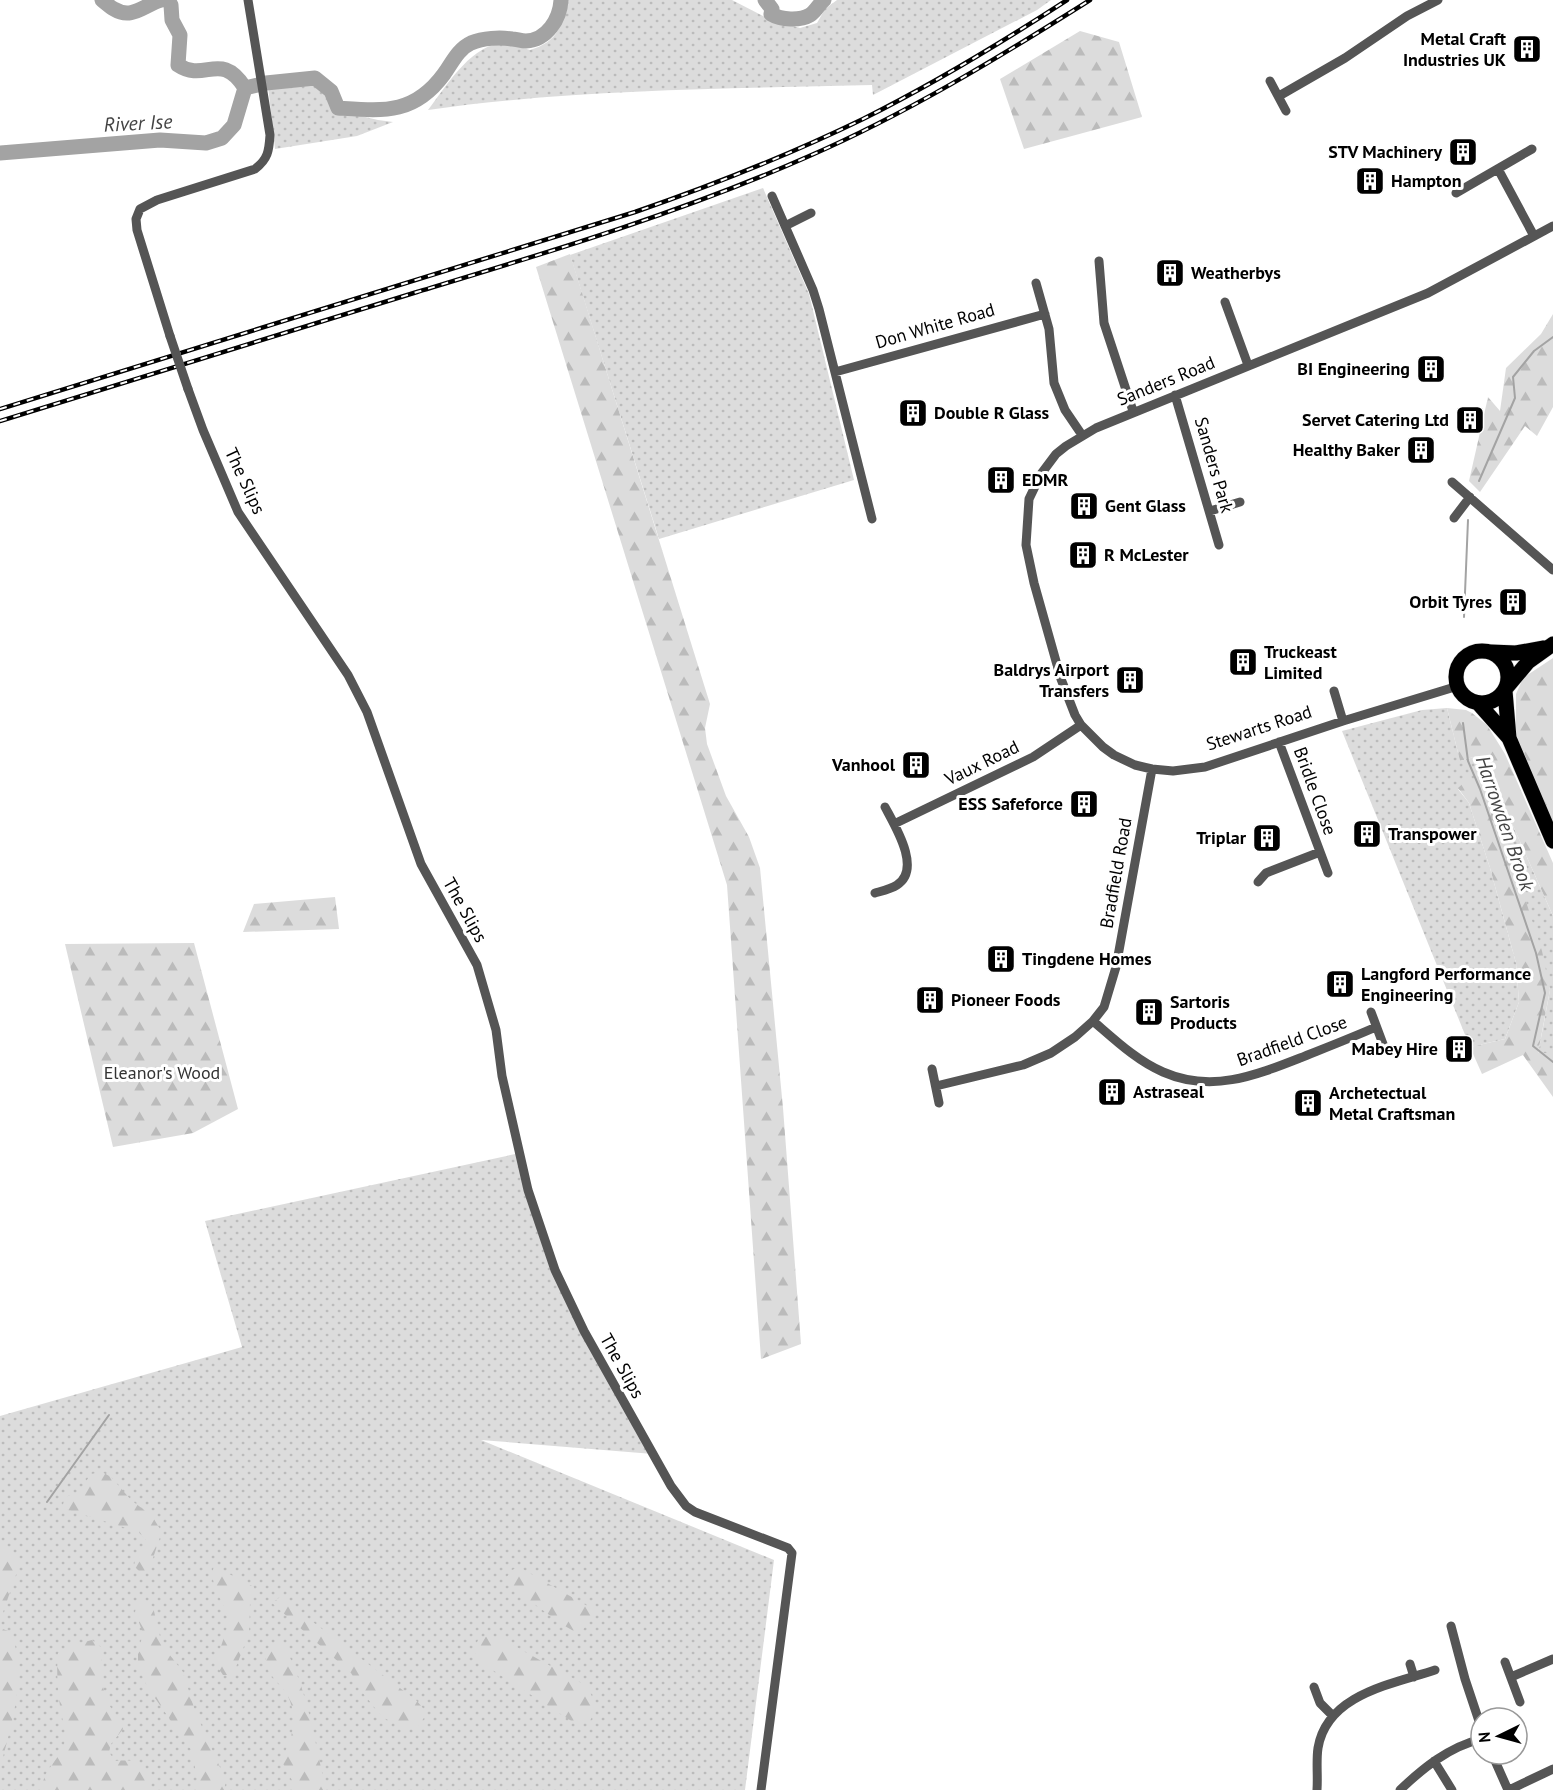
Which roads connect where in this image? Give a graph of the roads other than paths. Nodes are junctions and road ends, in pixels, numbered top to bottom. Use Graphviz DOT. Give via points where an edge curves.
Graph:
graph roads {
  1 [pos="248,0"];
  2 [pos="1438,0"];
  3 [pos="1270,81"];
  4 [pos="1279,96"];
  5 [pos="1286,111"];
  6 [pos="1532,149"];
  7 [pos="1498,169"];
  8 [pos="1456,193"];
  9 [pos="772,196"];
  10 [pos="811,213"];
  11 [pos="785,226"];
  12 [pos="1553,226"];
  13 [pos="1534,236"];
  14 [pos="1099,261"];
  15 [pos="1036,283"];
  16 [pos="1226,302"];
  17 [pos="1045,314"];
  18 [pos="1248,365"];
  19 [pos="835,372"];
  20 [pos="1175,395"];
  21 [pos="1133,411"];
  22 [pos="1082,435"];
  23 [pos="1452,482"];
  24 [pos="1470,497"];
  25 [pos="1240,502"];
  26 [pos="1210,511"];
  27 [pos="1454,518"];
  28 [pos="872,519"];
  29 [pos="1219,545"];
  30 [pos="1553,570"];
  31 [pos="1550,646"];
  32 [pos="1491,652"];
  33 [pos="1458,686"];
  34 [pos="1506,689"];
  35 [pos="1334,691"];
  36 [pos="1478,703"];
  37 [pos="1343,721"];
  38 [pos="1081,725"];
  39 [pos="1509,738"];
  40 [pos="1279,742"];
  41 [pos="1152,769"];
  42 [pos="885,807"];
  43 [pos="894,824"];
  44 [pos="1553,841"];
  45 [pos="1320,852"];
  46 [pos="1328,873"];
  47 [pos="1258,882"];
  48 [pos="875,893"];
  49 [pos="1371,1012"];
  50 [pos="1093,1021"];
  51 [pos="1376,1027"];
  52 [pos="1383,1044"];
  53 [pos="932,1069"];
  54 [pos="936,1086"];
  55 [pos="939,1103"];
  56 [pos="1451,1626"];
  57 [pos="1553,1659"];
  58 [pos="1505,1662"];
  59 [pos="1410,1664"];
  60 [pos="1435,1670"];
  61 [pos="1414,1677"];
  62 [pos="1511,1677"];
  63 [pos="1314,1687"];
  64 [pos="1520,1702"];
  65 [pos="1474,1706"];
  66 [pos="1333,1716"];
  67 [pos="1469,1742"];
  68 [pos="1434,1761"];
  69 [pos="1498,1766"];
  70 [pos="1553,1769"];
  71 [pos="761,1790"];
  72 [pos="1317,1790"];
  73 [pos="1400,1790"];
  74 [pos="1452,1790"];
  75 [pos="1509,1790"];
  1 -- 71 [label="street, The Slips, bridge" via="270,135 265,162 255,169 140,209 137,230 188,389 238,512 348,675 367,712 421,864 477,965 496,1030 502,1076 528,1190 555,1270 584,1331 686,1506 792,1553"];
  2 -- 4 [label="street"];
  3 -- 4 [label="street"];
  4 -- 5 [label="street"];
  6 -- 7 [label="street"];
  7 -- 8 [label="street"];
  7 -- 13 [label="street"];
  9 -- 11 [label="street"];
  10 -- 11 [label="street"];
  11 -- 19 [label="street" via="813,290"];
  12 -- 13 [label="street, Sanders Road"];
  13 -- 18 [label="street, Sanders Road" via="1428,293"];
  14 -- 21 [label="street" via="1104,323"];
  15 -- 17 [label="street"];
  16 -- 18 [label="street"];
  17 -- 19 [label="street, Don White Road"];
  17 -- 22 [label="street" via="1054,383 1065,410"];
  18 -- 20 [label="street, Sanders Road"];
  19 -- 28 [label="street"];
  20 -- 21 [label="street, Sanders Road"];
  20 -- 26 [label="street, Sanders Park"];
  21 -- 22 [label="street, Sanders Road"];
  22 -- 38 [label="street, Sanders Road" via="1056,454 1041,474 1029,499 1025,530 1029,560 1061,679"];
  23 -- 24 [label="street"];
  24 -- 27 [label="street"];
  24 -- 30 [label="street"];
  25 -- 26 [label="street"];
  26 -- 29 [label="street, Sanders Park"];
  31 -- 32 [label="main road" via="1516,653"];
  31 -- 34 [label="main road" via="1528,662"];
  32 -- 33 [label="main road" via="1481,650 1464,658 1456,676"];
  32 -- 34 [label="main road" via="1506,666"];
  33 -- 36 [label="main road" via="1466,697"];
  33 -- 37 [label="street, Stewarts Road"];
  34 -- 36 [label="main road" via="1493,701"];
  34 -- 39 [label="main road"];
  35 -- 37 [label="street"];
  36 -- 39 [label="main road"];
  37 -- 40 [label="street, Stewarts Road"];
  38 -- 41 [label="street, Stewarts Road" via="1114,755"];
  38 -- 43 [label="street, Vaux Road" via="1033,757"];
  39 -- 44 [label="main road"];
  40 -- 41 [label="street, Stewarts Road" via="1197,768"];
  40 -- 45 [label="street, Bridle Close"];
  41 -- 50 [label="street, Bradfield Road" via="1116,968 1104,1007"];
  42 -- 43 [label="street"];
  43 -- 48 [label="street" via="905,849 908,870 897,885"];
  45 -- 46 [label="street, Bridle Close"];
  45 -- 47 [label="street, Bridle Close" via="1266,873"];
  49 -- 51 [label="street, Bradfield Close"];
  50 -- 51 [label="street, Bradfield Close" via="1161,1071 1211,1082 1251,1077"];
  50 -- 54 [label="street, Bradfield Road" via="1076,1037 1040,1058"];
  51 -- 52 [label="street, Bradfield Close"];
  53 -- 54 [label="street"];
  54 -- 55 [label="street"];
  56 -- 65 [label="street"];
  57 -- 62 [label="street"];
  58 -- 62 [label="street"];
  59 -- 61 [label="street"];
  60 -- 61 [label="street"];
  61 -- 66 [label="street" via="1371,1690"];
  62 -- 64 [label="street"];
  63 -- 66 [label="street" via="1320,1703"];
  66 -- 72 [label="street" via="1318,1749"];
  67 -- 68 [label="street"];
  68 -- 73 [label="street"];
  68 -- 74 [label="street"];
  69 -- 75 [label="street"];
  70 -- 75 [label="street"];
}
